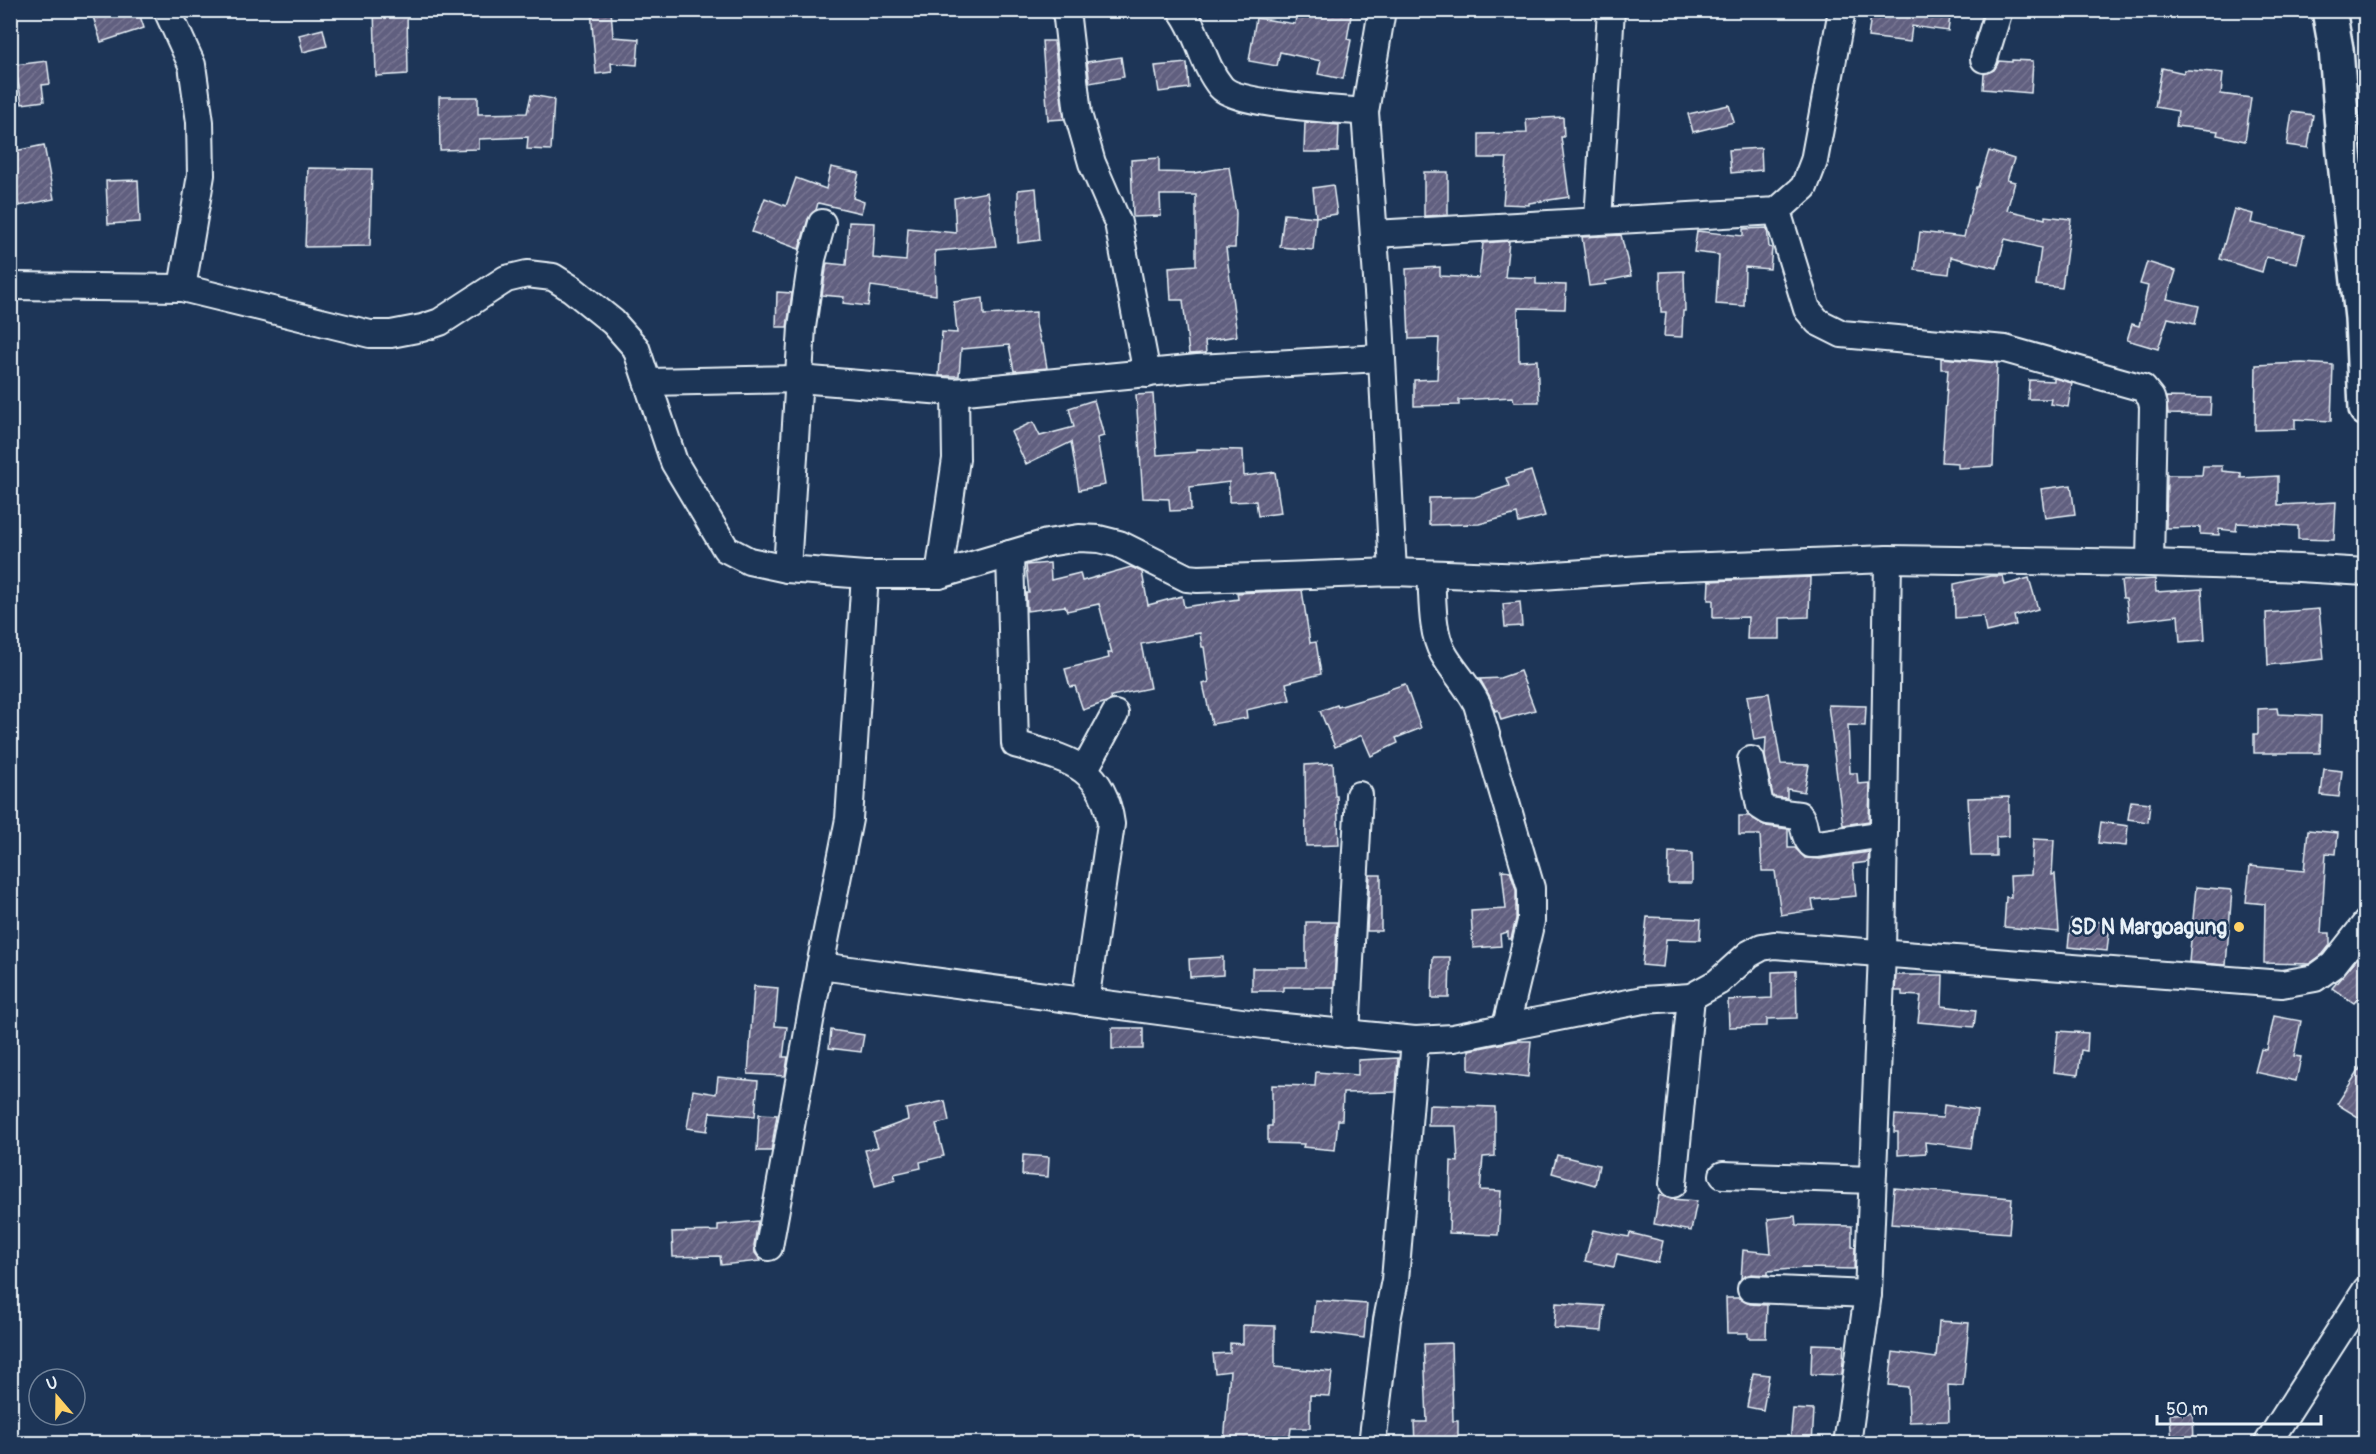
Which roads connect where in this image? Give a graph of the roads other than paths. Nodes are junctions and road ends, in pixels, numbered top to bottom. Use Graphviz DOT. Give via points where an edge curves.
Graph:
graph roads {
  1 [pos="167,10"];
  2 [pos="1066,10"];
  3 [pos="1181,10"];
  4 [pos="1382,10"];
  5 [pos="1611,10"];
  6 [pos="1842,10"];
  7 [pos="1999,10"];
  8 [pos="2329,10"];
  9 [pos="1984,58"];
  10 [pos="1365,112"];
  11 [pos="1777,212"];
  12 [pos="1598,220"];
  13 [pos="822,223"];
  14 [pos="1374,234"];
  15 [pos="10,286"];
  16 [pos="182,288"];
  17 [pos="1381,358"];
  18 [pos="1147,374"];
  19 [pos="799,379"];
  20 [pos="648,382"];
  21 [pos="956,392"];
  22 [pos="2366,408"];
  23 [pos="1010,554"];
  24 [pos="1888,559"];
  25 [pos="2150,562"];
  26 [pos="787,569"];
  27 [pos="2366,572"];
  28 [pos="1393,573"];
  29 [pos="865,575"];
  30 [pos="939,575"];
  31 [pos="1431,575"];
  32 [pos="1115,714"];
  33 [pos="1751,760"];
  34 [pos="1085,769"];
  35 [pos="1359,795"];
  36 [pos="1884,834"];
  37 [pos="2366,923"];
  38 [pos="1882,953"];
  39 [pos="820,966"];
  40 [pos="1692,997"];
  41 [pos="1085,1002"];
  42 [pos="1506,1026"];
  43 [pos="1346,1034"];
  44 [pos="1415,1040"];
  45 [pos="1723,1175"];
  46 [pos="1872,1180"];
  47 [pos="1673,1184"];
  48 [pos="769,1247"];
  49 [pos="1751,1289"];
  50 [pos="2366,1290"];
  51 [pos="1868,1294"];
  52 [pos="1372,1443"];
  53 [pos="1846,1443"];
  54 [pos="2267,1443"];
  1 -- 16 [label="street" via="192,65 200,123 201,175"];
  2 -- 18 [label="street" via="1078,114 1118,223"];
  3 -- 10 [label="street" via="1190,21 1204,61 1223,90 1251,100"];
  4 -- 10 [label="street"];
  5 -- 12 [label="street"];
  6 -- 11 [label="street" via="1814,161 1804,187"];
  7 -- 9 [label="street"];
  8 -- 22 [label="main road" via="2362,318"];
  10 -- 14 [label="street"];
  11 -- 12 [label="street"];
  11 -- 25 [label="street" via="1807,309 1818,322 1842,334 2005,349 2143,388 2153,406"];
  12 -- 14 [label="street"];
  13 -- 19 [label="street" via="812,259"];
  14 -- 17 [label="street"];
  15 -- 16 [label="street"];
  16 -- 20 [label="street" via="370,334 391,334 440,322 506,279 527,274 553,277 613,322 636,348"];
  17 -- 18 [label="street"];
  17 -- 28 [label="street"];
  18 -- 21 [label="street"];
  19 -- 20 [label="street"];
  19 -- 21 [label="street"];
  19 -- 26 [label="street"];
  20 -- 26 [label="street" via="674,462 726,549 749,561"];
  21 -- 30 [label="street" via="956,459"];
  23 -- 28 [label="street" via="1079,538 1119,544 1178,574 1198,579"];
  23 -- 30 [label="street"];
  23 -- 34 [label="street" via="1004,742"];
  24 -- 25 [label="street"];
  24 -- 31 [label="street" via="1527,577"];
  24 -- 36 [label="street"];
  25 -- 27 [label="street"];
  26 -- 29 [label="street"];
  28 -- 31 [label="street"];
  29 -- 30 [label="street"];
  29 -- 39 [label="street" via="849,819"];
  31 -- 42 [label="street" via="1439,640 1476,704 1531,888 1531,921"];
  32 -- 34 [label="street"];
  33 -- 36 [label="street" via="1760,806 1768,811 1799,815 1804,837 1810,844"];
  34 -- 41 [label="street" via="1101,788 1111,824"];
  35 -- 43 [label="street"];
  36 -- 38 [label="street"];
  37 -- 38 [label="street" via="2333,965 2315,978 2282,984"];
  38 -- 40 [label="street" via="1762,947 1738,962 1719,982"];
  38 -- 46 [label="street"];
  39 -- 41 [label="street"];
  39 -- 48 [label="street"];
  40 -- 42 [label="street" via="1643,1000"];
  40 -- 47 [label="street"];
  41 -- 43 [label="street"];
  42 -- 44 [label="street" via="1453,1038"];
  43 -- 44 [label="street"];
  44 -- 52 [label="street" via="1395,1280"];
  45 -- 46 [label="street"];
  46 -- 51 [label="street"];
  49 -- 51 [label="street"];
  50 -- 54 [label="street"];
  51 -- 53 [label="street"];
}
